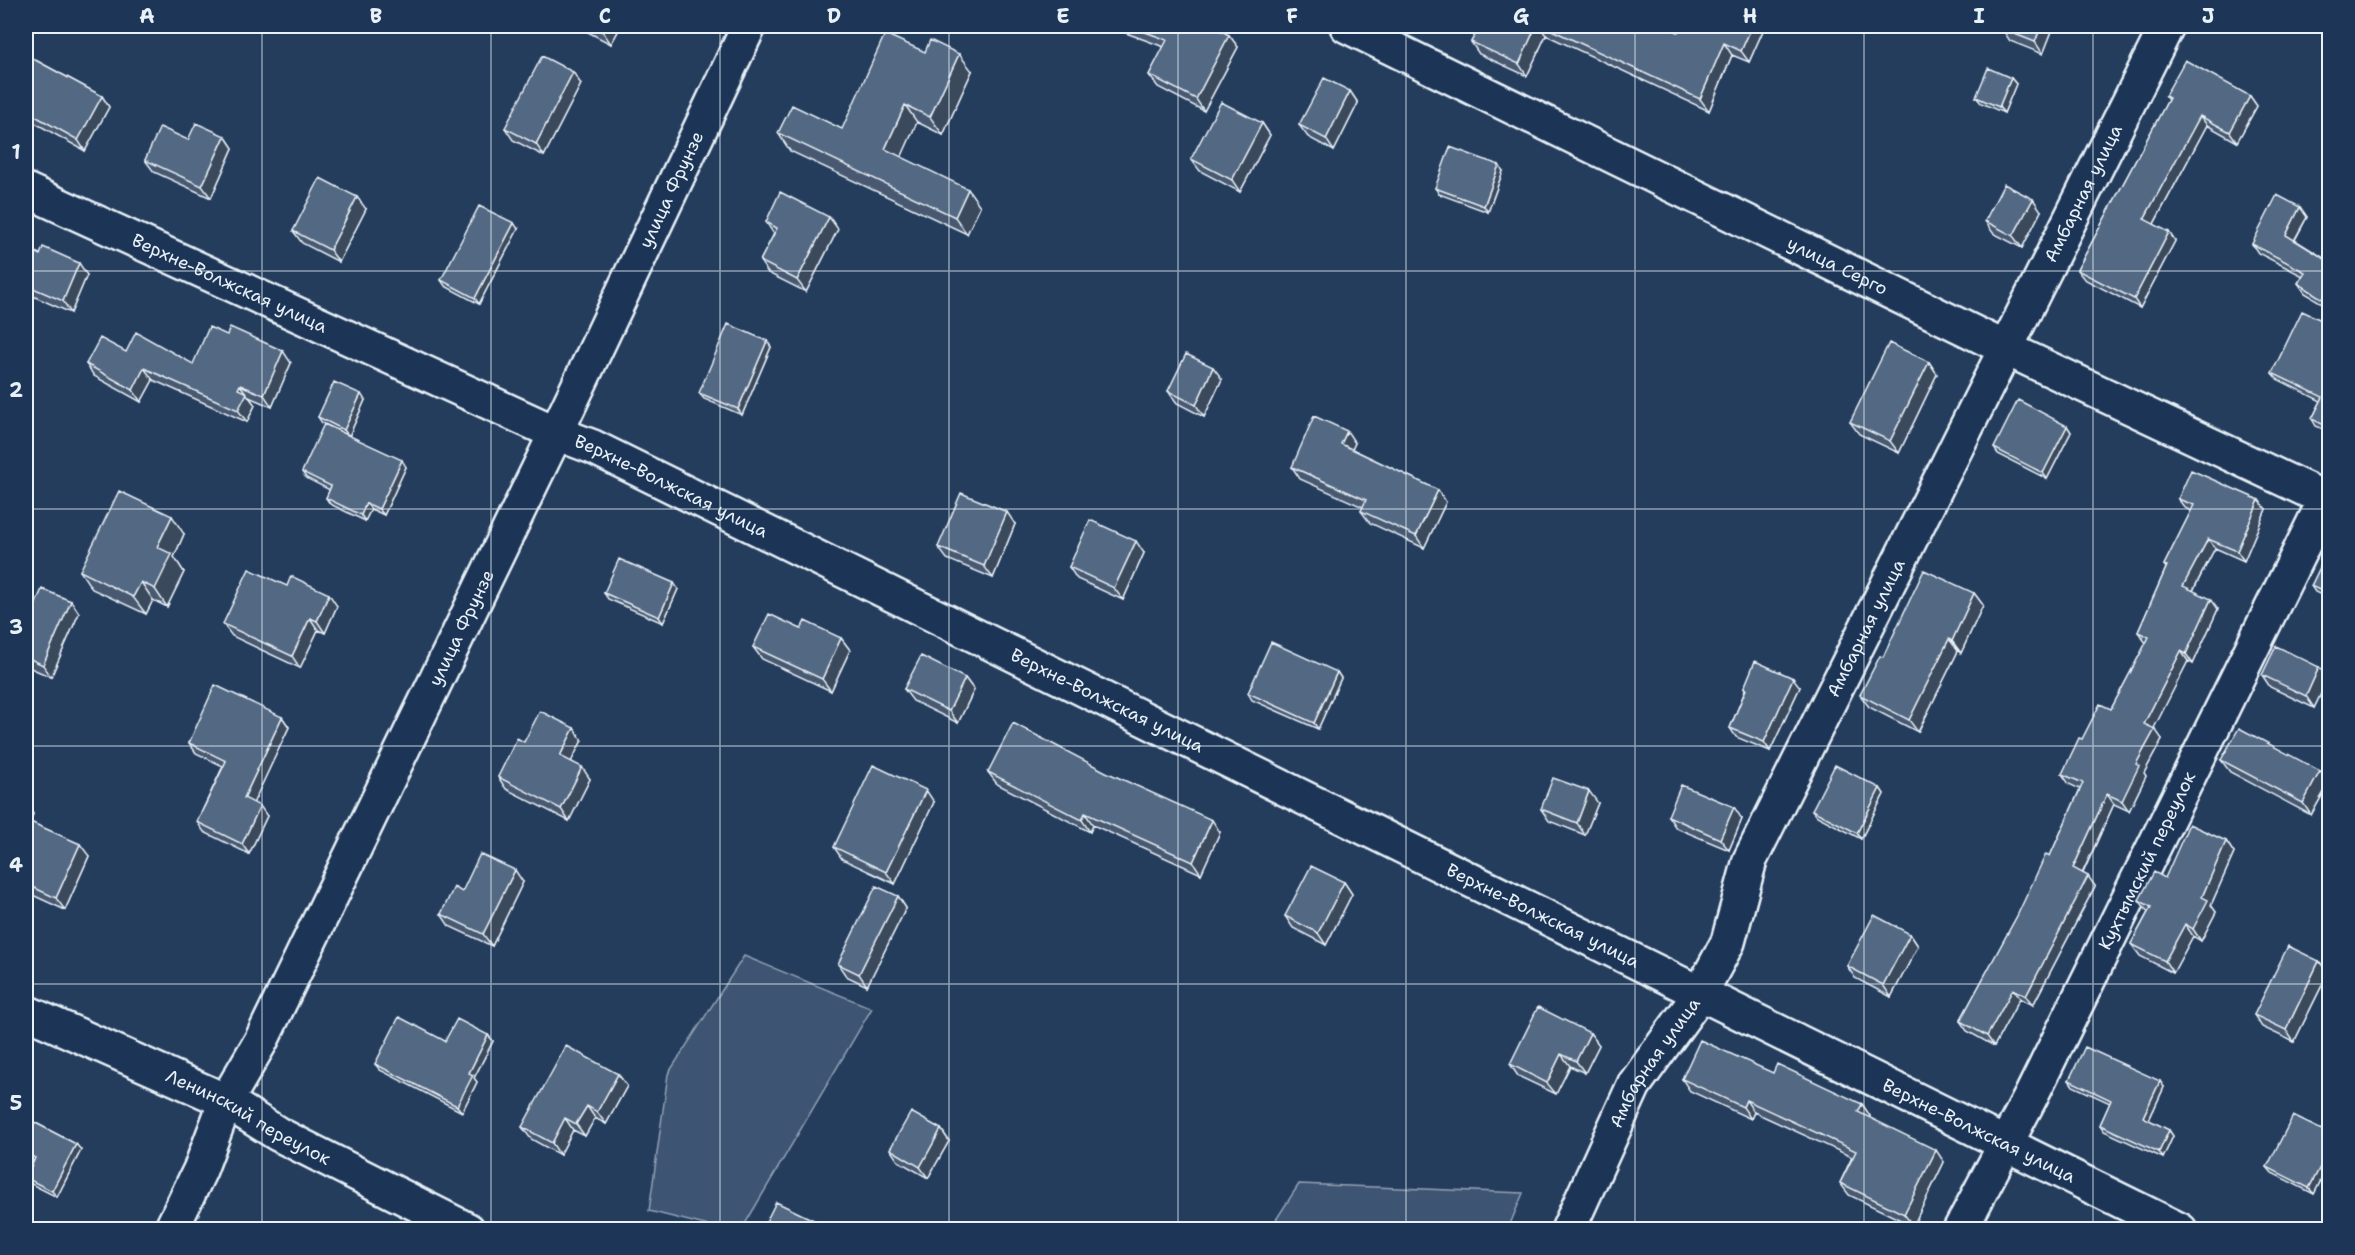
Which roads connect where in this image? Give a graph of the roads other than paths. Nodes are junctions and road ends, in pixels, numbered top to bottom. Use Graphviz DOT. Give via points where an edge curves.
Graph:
graph roads {
  1 [pos="749,26"];
  2 [pos="1347,26"];
  3 [pos="2167,26"];
  4 [pos="26,190"];
  5 [pos="2005,348"];
  6 [pos="556,433"];
  7 [pos="2328,497"];
  8 [pos="1701,994"];
  9 [pos="26,1012"];
  10 [pos="226,1101"];
  11 [pos="2004,1145"];
  12 [pos="171,1230"];
  13 [pos="468,1230"];
  14 [pos="1568,1230"];
  15 [pos="1960,1230"];
  16 [pos="2180,1230"];
  1 -- 6 [label="street, улица Фрунзе"];
  2 -- 5 [label="street, улица Серго"];
  3 -- 5 [label="street, Амбарная улица"];
  4 -- 6 [label="street, Верхне-Волжская улица"];
  5 -- 7 [label="street, улица Серго"];
  5 -- 8 [label="street, Амбарная улица" via="1750,860 1728,942"];
  6 -- 8 [label="street, Верхне-Волжская улица" via="603,452"];
  6 -- 10 [label="street, улица Фрунзе" via="261,1041"];
  7 -- 11 [label="street, Кухтымский переулок"];
  8 -- 11 [label="street, Верхне-Волжская улица"];
  8 -- 14 [label="street, Амбарная улица" via="1634,1085"];
  9 -- 10 [label="street, Ленинский переулок"];
  10 -- 12 [label="street, улица Фрунзе" via="200,1170"];
  10 -- 13 [label="street, Ленинский переулок" via="278,1134"];
  11 -- 15 [label="street, Кухтымский переулок"];
  11 -- 16 [label="street, Верхне-Волжская улица"];
}
